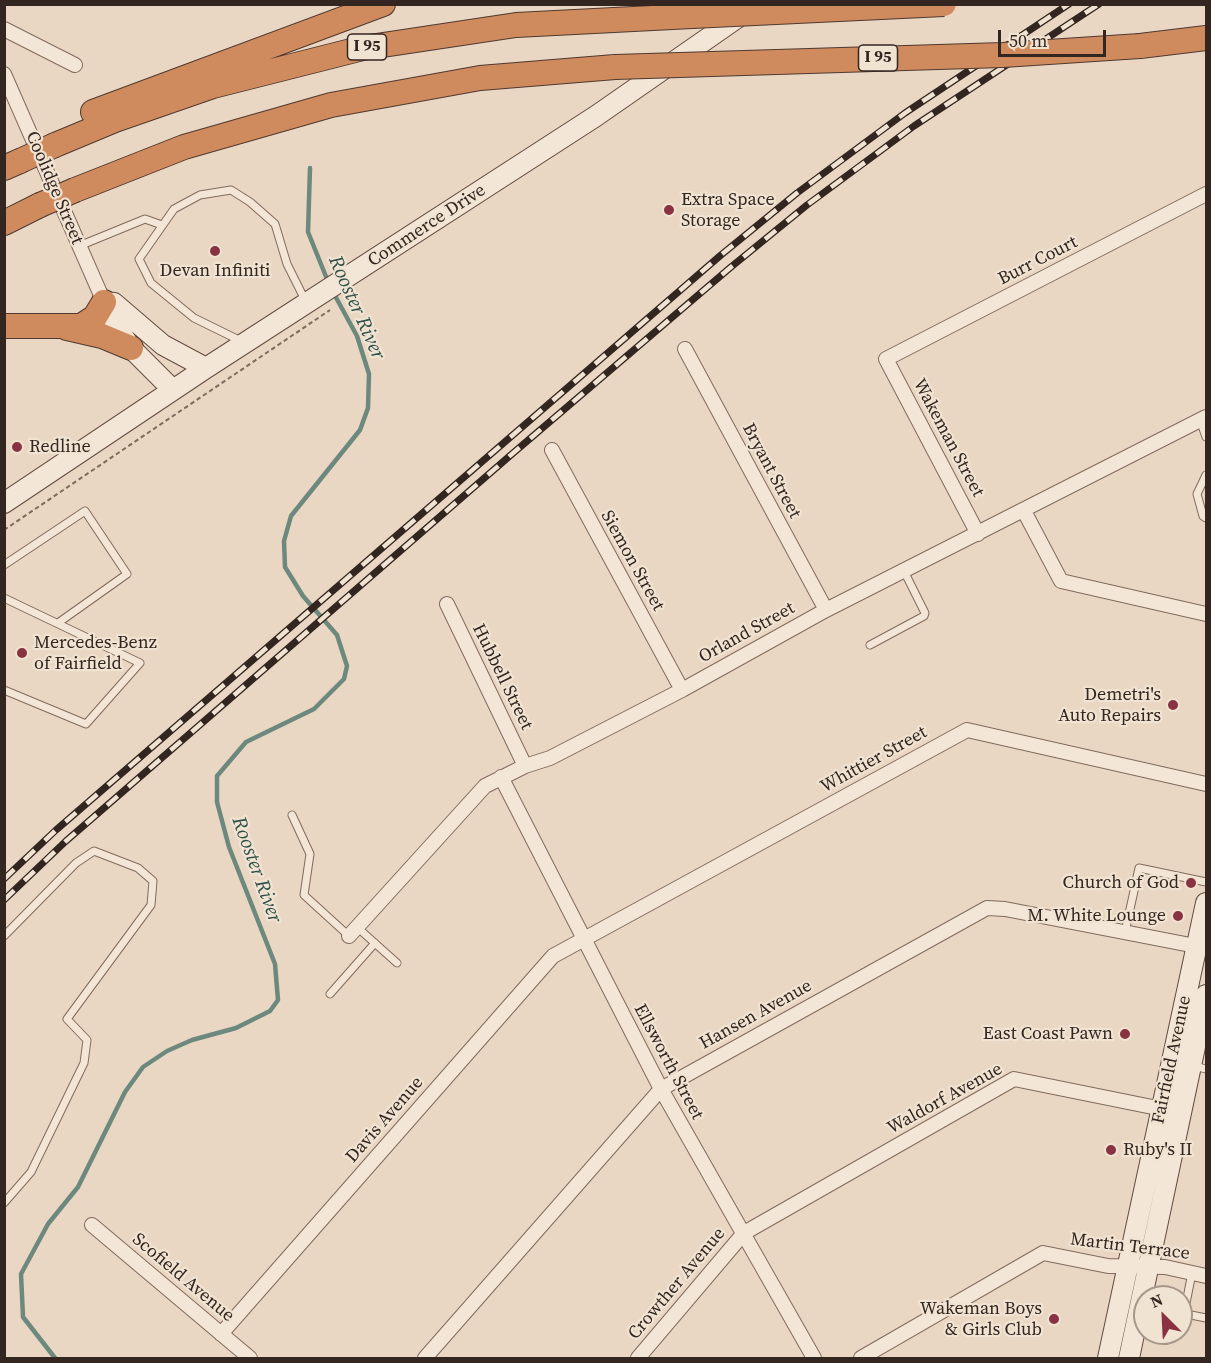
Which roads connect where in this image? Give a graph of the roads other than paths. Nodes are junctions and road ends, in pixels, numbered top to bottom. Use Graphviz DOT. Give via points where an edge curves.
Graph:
graph roads {
  1 [pos="384,4"];
  2 [pos="757,4"];
  3 [pos="944,4"];
  4 [pos="4,29"];
  5 [pos="1206,38"];
  6 [pos="75,65"];
  7 [pos="4,74"];
  8 [pos="52,139"];
  9 [pos="11,160"];
  10 [pos="1206,194"];
  11 [pos="4,223"];
  12 [pos="162,225"];
  13 [pos="79,246"];
  14 [pos="105,302"];
  15 [pos="319,303"];
  16 [pos="4,326"];
  17 [pos="56,327"];
  18 [pos="245,343"];
  19 [pos="131,348"];
  20 [pos="685,349"];
  21 [pos="886,359"];
  22 [pos="206,368"];
  23 [pos="173,390"];
  24 [pos="1203,418"];
  25 [pos="1206,437"];
  26 [pos="552,450"];
  27 [pos="1206,475"];
  28 [pos="4,503"];
  29 [pos="1024,511"];
  30 [pos="1206,518"];
  31 [pos="978,534"];
  32 [pos="4,565"];
  33 [pos="904,571"];
  34 [pos="4,598"];
  35 [pos="447,604"];
  36 [pos="826,610"];
  37 [pos="1206,614"];
  38 [pos="58,623"];
  39 [pos="870,645"];
  40 [pos="4,690"];
  41 [pos="682,690"];
  42 [pos="525,766"];
  43 [pos="501,777"];
  44 [pos="1206,784"];
  45 [pos="292,815"];
  46 [pos="1206,882"];
  47 [pos="1206,903"];
  48 [pos="354,932"];
  49 [pos="1125,933"];
  50 [pos="4,936"];
  51 [pos="584,940"];
  52 [pos="375,943"];
  53 [pos="1202,947"];
  54 [pos="397,963"];
  55 [pos="330,994"];
  56 [pos="1205,1004"];
  57 [pos="1199,1067"];
  58 [pos="661,1089"];
  59 [pos="1161,1108"];
  60 [pos="1182,1113"];
  61 [pos="4,1203"];
  62 [pos="92,1225"];
  63 [pos="744,1233"];
  64 [pos="1150,1267"];
  65 [pos="1129,1268"];
  66 [pos="1192,1273"];
  67 [pos="1206,1276"];
  68 [pos="1147,1285"];
  69 [pos="1189,1285"];
  70 [pos="221,1334"];
  71 [pos="1133,1343"];
  72 [pos="250,1359"];
  73 [pos="425,1359"];
  74 [pos="638,1359"];
  75 [pos="814,1359"];
  76 [pos="861,1359"];
  77 [pos="1108,1359"];
  78 [pos="1129,1359"];
  1 -- 8 [label="highway" via="109,104"];
  2 -- 15 [label="main road, Commerce Drive" via="596,116 344,280"];
  3 -- 8 [label="highway, I 95, bridge" via="516,25 363,48 213,86"];
  4 -- 6 [label="street"];
  5 -- 11 [label="highway, I 95, bridge" via="1003,55 615,67 480,78 330,105 184,147"];
  7 -- 13 [label="street, Coolidge Street"];
  8 -- 9 [label="highway, I 95, bridge"];
  10 -- 21 [label="street, Burr Court"];
  12 -- 13 [label="lane" via="144,219"];
  12 -- 15 [label="lane" via="174,209 200,195 231,190 275,224 287,264"];
  12 -- 18 [label="lane" via="139,258 151,283 194,318"];
  13 -- 14 [label="street, Coolidge Street"];
  14 -- 17 [label="highway" via="89,322"];
  14 -- 19 [label="main road, Coolidge Street" via="109,316"];
  14 -- 22 [label="main road" via="114,303 163,345"];
  15 -- 18 [label="main road, Commerce Drive"];
  16 -- 17 [label="highway"];
  17 -- 19 [label="highway" via="86,332"];
  18 -- 22 [label="main road, Commerce Drive"];
  19 -- 23 [label="main road, Coolidge Street"];
  20 -- 36 [label="street, Bryant Street"];
  21 -- 31 [label="street, Wakeman Street"];
  22 -- 23 [label="main road, Commerce Drive"];
  23 -- 28 [label="main road, Commerce Drive"];
  24 -- 25 [label="lane"];
  24 -- 29 [label="street, Orland Street"];
  26 -- 41 [label="street, Siemon Street"];
  27 -- 30 [label="lane" via="1197,494"];
  29 -- 31 [label="street, Orland Street"];
  29 -- 37 [label="street" via="1061,581"];
  31 -- 33 [label="street, Orland Street"];
  32 -- 38 [label="lane" via="85,510 127,574"];
  33 -- 36 [label="street, Orland Street"];
  33 -- 39 [label="lane" via="924,616"];
  34 -- 38 [label="lane"];
  35 -- 42 [label="street, Hubbell Street"];
  36 -- 41 [label="street, Orland Street"];
  38 -- 40 [label="lane" via="140,663 86,724"];
  41 -- 42 [label="street, Orland Street" via="550,758"];
  42 -- 43 [label="street, Orland Street"];
  43 -- 48 [label="street, Orland Street" via="485,786"];
  43 -- 51 [label="street, Ellsworth Street"];
  44 -- 51 [label="street, Whittier Street" via="967,730"];
  45 -- 48 [label="lane" via="310,854 304,895"];
  46 -- 49 [label="lane" via="1138,868"];
  47 -- 53 [label="main road, Fairfield Avenue"];
  48 -- 52 [label="lane"];
  49 -- 53 [label="street, Hansen Avenue"];
  49 -- 58 [label="street, Hansen Avenue" via="987,908"];
  50 -- 61 [label="lane" via="76,863 94,851 138,868 153,881 151,905 67,1019 87,1040 84,1063 31,1172"];
  51 -- 58 [label="street, Ellsworth Street"];
  51 -- 70 [label="street, Davis Avenue" via="553,956"];
  52 -- 54 [label="lane"];
  52 -- 55 [label="lane"];
  53 -- 59 [label="main road, Fairfield Avenue"];
  56 -- 57 [label="main road, Fairfield Avenue"];
  57 -- 60 [label="main road, Fairfield Avenue"];
  58 -- 63 [label="street, Ellsworth Street"];
  58 -- 73 [label="street, Hansen Avenue"];
  59 -- 60 [label="street, Waldorf Avenue"];
  59 -- 63 [label="street, Waldorf Avenue" via="1014,1079"];
  59 -- 65 [label="main road, Fairfield Avenue"];
  60 -- 64 [label="main road, Fairfield Avenue"];
  62 -- 70 [label="street, Scofield Avenue"];
  63 -- 74 [label="street, Crowther Avenue"];
  63 -- 75 [label="street, Ellsworth Street"];
  64 -- 65 [label="street, Martin Terrace"];
  64 -- 66 [label="street, Martin Terrace"];
  64 -- 68 [label="main road, Fairfield Avenue"];
  65 -- 76 [label="street, Martin Terrace" via="1043,1253"];
  65 -- 77 [label="main road, Fairfield Avenue"];
  66 -- 67 [label="street, Martin Terrace"];
  66 -- 69 [label="lane"];
  70 -- 72 [label="street, Scofield Avenue"];
  71 -- 78 [label="main road, Fairfield Avenue"];
}
